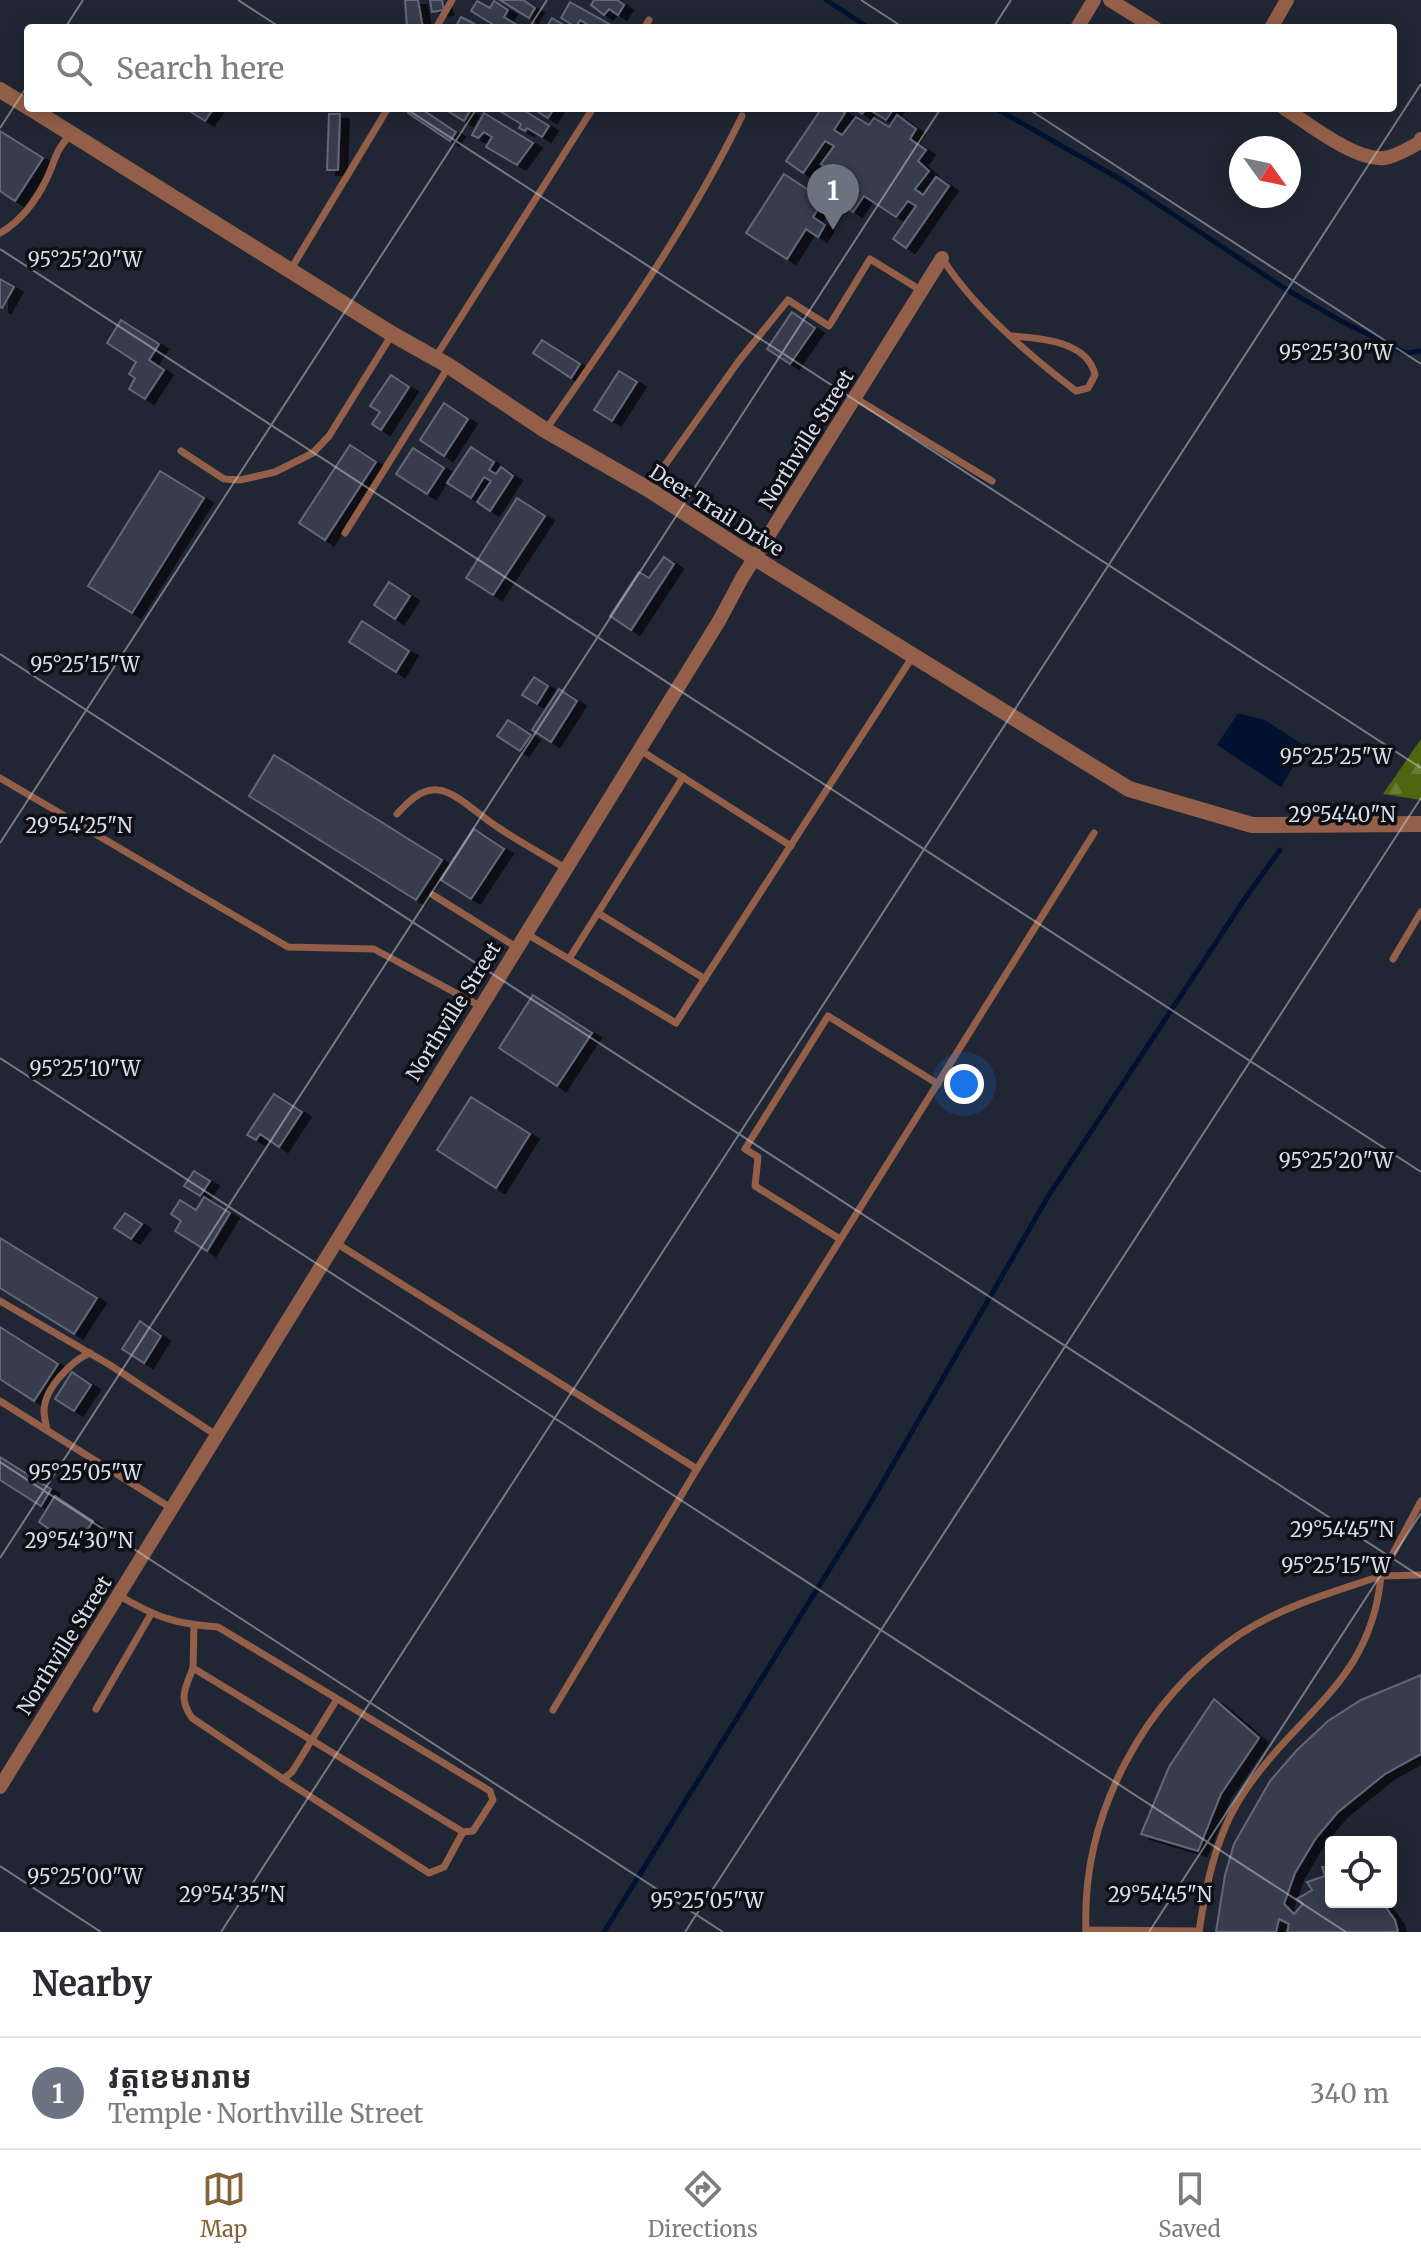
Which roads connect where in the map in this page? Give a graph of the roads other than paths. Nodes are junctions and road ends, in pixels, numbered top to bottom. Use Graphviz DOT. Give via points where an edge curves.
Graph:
graph roads {
  1 [pos="452,0"];
  2 [pos="1094,0"];
  3 [pos="1110,0"];
  4 [pos="1287,0"];
  5 [pos="649,20"];
  6 [pos="438,24"];
  7 [pos="646,24"];
  8 [pos="1079,24"];
  9 [pos="1149,24"];
  10 [pos="1273,24"];
  11 [pos="0,90"];
  12 [pos="24,104"];
  13 [pos="37,112"];
  14 [pos="386,112"];
  15 [pos="591,112"];
  16 [pos="1290,112"];
  17 [pos="742,116"];
  18 [pos="73,133"];
  19 [pos="1421,139"];
  20 [pos="0,233"];
  21 [pos="942,258"];
  22 [pos="291,269"];
  23 [pos="922,291"];
  24 [pos="392,334"];
  25 [pos="1012,336"];
  26 [pos="442,362"];
  27 [pos="855,398"];
  28 [pos="545,430"];
  29 [pos="181,451"];
  30 [pos="992,481"];
  31 [pos="648,489"];
  32 [pos="345,533"];
  33 [pos="755,558"];
  34 [pos="913,656"];
  35 [pos="638,749"];
  36 [pos="683,777"];
  37 [pos="0,778"];
  38 [pos="397,814"];
  39 [pos="1421,824"];
  40 [pos="1094,833"];
  41 [pos="791,846"];
  42 [pos="565,868"];
  43 [pos="433,895"];
  44 [pos="1421,912"];
  45 [pos="598,913"];
  46 [pos="525,933"];
  47 [pos="516,947"];
  48 [pos="569,959"];
  49 [pos="1393,959"];
  50 [pos="705,979"];
  51 [pos="480,1006"];
  52 [pos="938,1084"];
  53 [pos="840,1239"];
  54 [pos="334,1242"];
  55 [pos="0,1301"];
  56 [pos="90,1353"];
  57 [pos="0,1401"];
  58 [pos="47,1430"];
  59 [pos="216,1435"];
  60 [pos="697,1469"];
  61 [pos="1421,1501"];
  62 [pos="171,1508"];
  63 [pos="1421,1575"];
  64 [pos="1381,1576"];
  65 [pos="118,1595"];
  66 [pos="151,1614"];
  67 [pos="194,1625"];
  68 [pos="193,1668"];
  69 [pos="337,1699"];
  70 [pos="96,1709"];
  71 [pos="553,1710"];
  72 [pos="311,1740"];
  73 [pos="283,1779"];
  74 [pos="0,1787"];
  75 [pos="463,1832"];
  76 [pos="1086,1931"];
  77 [pos="1199,1932"];
  1 -- 6 [label="lane"];
  2 -- 8 [label="street"];
  3 -- 9 [label="street"];
  4 -- 10 [label="street"];
  5 -- 7 [label="lane"];
  11 -- 12 [label="street, Deer Trail Drive"];
  13 -- 18 [label="street, Deer Trail Drive"];
  14 -- 22 [label="lane"];
  15 -- 26 [label="lane"];
  16 -- 19 [label="street" via="1368,157 1387,158"];
  17 -- 28 [label="lane" via="641,292"];
  18 -- 20 [label="lane" via="58,148 46,180 16,224"];
  18 -- 22 [label="street, Deer Trail Drive"];
  21 -- 23 [label="street, Northville Street"];
  21 -- 25 [label="lane" via="956,280"];
  22 -- 24 [label="street, Deer Trail Drive"];
  23 -- 27 [label="street, Northville Street"];
  23 -- 31 [label="lane" via="870,259 829,326 788,300"];
  24 -- 26 [label="street, Deer Trail Drive"];
  24 -- 29 [label="lane" via="313,453 275,472 240,480 224,479"];
  25 -- 25 [label="lane" via="1076,391 1088,388 1094,368 1080,353 1048,338"];
  26 -- 28 [label="street, Deer Trail Drive"];
  26 -- 32 [label="lane"];
  27 -- 30 [label="lane"];
  27 -- 33 [label="street, Northville Street"];
  28 -- 31 [label="street, Deer Trail Drive"];
  31 -- 33 [label="street, Deer Trail Drive"];
  33 -- 34 [label="street, Deer Trail Drive"];
  33 -- 35 [label="street, Northville Street"];
  34 -- 39 [label="street, Deer Trail Drive" via="1129,789 1252,825"];
  34 -- 41 [label="lane"];
  35 -- 36 [label="lane"];
  35 -- 42 [label="street, Northville Street"];
  36 -- 41 [label="lane"];
  36 -- 45 [label="lane"];
  37 -- 51 [label="lane" via="288,947 374,949"];
  38 -- 42 [label="lane" via="421,794 451,794"];
  40 -- 52 [label="lane"];
  41 -- 50 [label="lane"];
  42 -- 46 [label="street, Northville Street"];
  43 -- 47 [label="lane"];
  44 -- 49 [label="lane"];
  45 -- 48 [label="lane"];
  45 -- 50 [label="lane"];
  46 -- 47 [label="street, Northville Street"];
  46 -- 48 [label="lane"];
  47 -- 51 [label="street, Northville Street"];
  48 -- 50 [label="lane" via="676,1023"];
  51 -- 54 [label="street, Northville Street"];
  52 -- 53 [label="lane"];
  52 -- 53 [label="lane" via="828,1016 745,1149 758,1157 755,1186"];
  53 -- 60 [label="lane"];
  54 -- 59 [label="street, Northville Street"];
  54 -- 60 [label="lane"];
  55 -- 56 [label="lane"];
  56 -- 58 [label="lane" via="59,1376 43,1408"];
  56 -- 59 [label="lane"];
  57 -- 58 [label="lane"];
  58 -- 62 [label="lane"];
  59 -- 62 [label="street, Northville Street"];
  60 -- 71 [label="lane"];
  61 -- 64 [label="lane"];
  62 -- 65 [label="street, Northville Street"];
  63 -- 64 [label="lane"];
  64 -- 76 [label="lane" via="1285,1609 1239,1635 1189,1676 1155,1715 1134,1746 1090,1855"];
  64 -- 77 [label="lane" via="1371,1624 1348,1673 1268,1759 1231,1814 1206,1884"];
  65 -- 66 [label="lane"];
  65 -- 74 [label="street, Northville Street"];
  66 -- 67 [label="lane"];
  66 -- 70 [label="lane"];
  67 -- 68 [label="lane"];
  67 -- 69 [label="lane" via="218,1627"];
  68 -- 72 [label="lane"];
  68 -- 73 [label="lane" via="183,1692 192,1718"];
  69 -- 72 [label="lane"];
  69 -- 75 [label="lane" via="490,1791 493,1800 480,1821 473,1831"];
  72 -- 73 [label="lane"];
  72 -- 75 [label="lane"];
  73 -- 75 [label="lane" via="429,1873 444,1867"];
  76 -- 77 [label="lane"];
}
